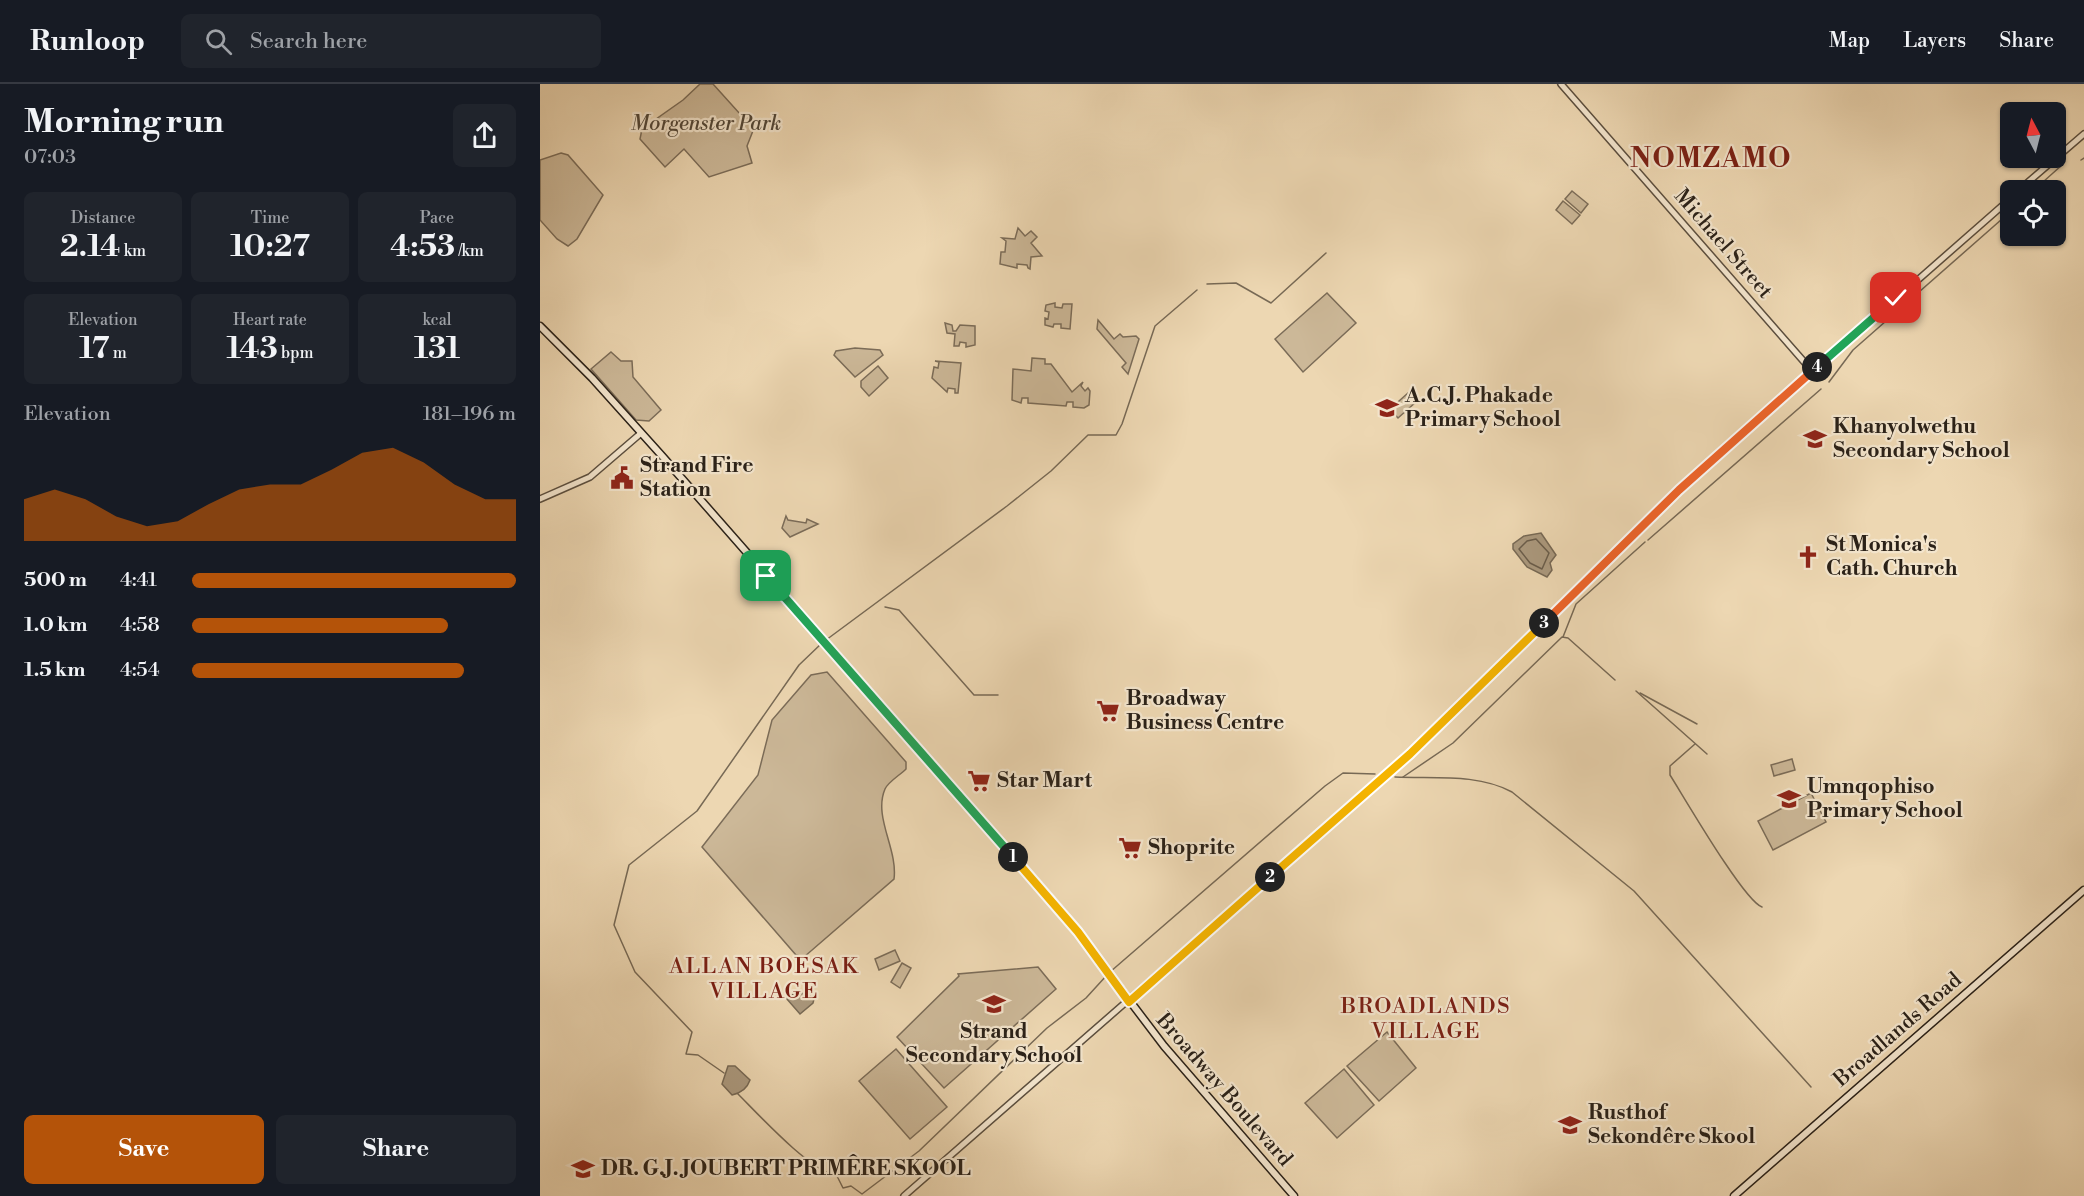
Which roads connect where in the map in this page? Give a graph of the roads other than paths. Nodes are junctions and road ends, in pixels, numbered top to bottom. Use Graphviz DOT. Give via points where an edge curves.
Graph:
graph roads {
  1 [pos="1560,84"];
  2 [pos="2084,134"];
  3 [pos="2031,180"];
  4 [pos="2000,208"];
  5 [pos="540,326"];
  6 [pos="1813,372"];
  7 [pos="640,434"];
  8 [pos="540,499"];
  9 [pos="2084,890"];
  10 [pos="1129,1002"];
  11 [pos="904,1196"];
  12 [pos="1294,1196"];
  13 [pos="1734,1196"];
  1 -- 6 [label="street, Michael Street"];
  2 -- 3 [label="street"];
  4 -- 6 [label="street"];
  5 -- 7 [label="main road, Broadway Boulevard"];
  6 -- 10 [label="street" via="1679,490 1410,754"];
  7 -- 8 [label="street" via="590,477"];
  7 -- 10 [label="main road, Broadway Boulevard" via="1063,913"];
  9 -- 13 [label="main road, Broadlands Road"];
  10 -- 11 [label="street"];
  10 -- 12 [label="main road, Broadway Boulevard"];
}
